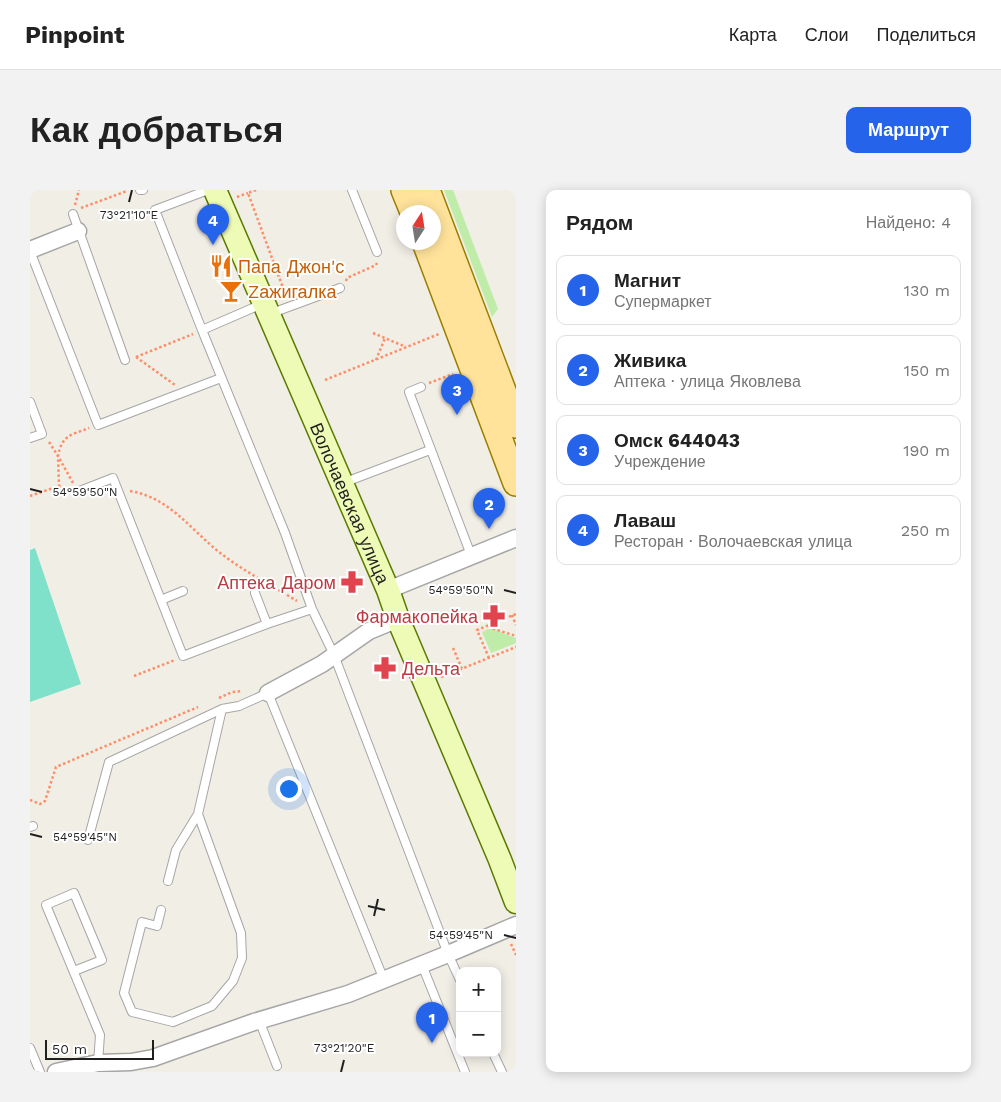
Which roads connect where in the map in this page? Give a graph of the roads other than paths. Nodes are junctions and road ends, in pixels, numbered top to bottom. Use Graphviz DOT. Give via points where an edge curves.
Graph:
graph roads {
  1 [pos="208,190"];
  2 [pos="215,190"];
  3 [pos="352,190"];
  4 [pos="404,190"];
  5 [pos="427,190"];
  6 [pos="410,205"];
  7 [pos="72,214"];
  8 [pos="78,231"];
  9 [pos="428,250"];
  10 [pos="30,251"];
  11 [pos="377,252"];
  12 [pos="340,288"];
  13 [pos="266,308"];
  14 [pos="202,330"];
  15 [pos="125,360"];
  16 [pos="221,378"];
  17 [pos="421,386"];
  18 [pos="30,402"];
  19 [pos="516,424"];
  20 [pos="30,438"];
  21 [pos="430,450"];
  22 [pos="516,483"];
  23 [pos="342,484"];
  24 [pos="78,492"];
  25 [pos="516,538"];
  26 [pos="471,555"];
  27 [pos="388,590"];
  28 [pos="183,591"];
  29 [pos="255,593"];
  30 [pos="161,600"];
  31 [pos="312,610"];
  32 [pos="398,619"];
  33 [pos="267,624"];
  34 [pos="334,654"];
  35 [pos="268,693"];
  36 [pos="222,709"];
  37 [pos="198,814"];
  38 [pos="88,840"];
  39 [pos="168,881"];
  40 [pos="516,902"];
  41 [pos="161,910"];
  42 [pos="516,925"];
  43 [pos="448,954"];
  44 [pos="422,965"];
  45 [pos="74,971"];
  46 [pos="456,971"];
  47 [pos="384,980"];
  48 [pos="259,1020"];
  49 [pos="30,1048"];
  50 [pos="496,1057"];
  51 [pos="98,1063"];
  52 [pos="277,1066"];
  53 [pos="116,1067"];
  54 [pos="40,1072"];
  55 [pos="56,1072"];
  56 [pos="464,1072"];
  57 [pos="502,1072"];
  1 -- 14 [label="lane" via="155,210"];
  2 -- 13 [label="street, Волочаевская улица"];
  3 -- 11 [label="lane"];
  4 -- 6 [label="main road"];
  5 -- 19 [label="main road"];
  7 -- 8 [label="lane"];
  8 -- 10 [label="street"];
  8 -- 15 [label="lane"];
  9 -- 22 [label="main road"];
  10 -- 16 [label="lane" via="98,425"];
  12 -- 13 [label="lane" via="290,306"];
  13 -- 14 [label="lane"];
  13 -- 23 [label="street, Волочаевская улица"];
  14 -- 16 [label="lane"];
  16 -- 31 [label="lane"];
  17 -- 21 [label="lane" via="409,392"];
  18 -- 20 [label="lane" via="42,434"];
  21 -- 23 [label="lane"];
  21 -- 26 [label="lane"];
  23 -- 27 [label="street, Волочаевская улица"];
  24 -- 30 [label="lane" via="113,478"];
  25 -- 26 [label="street"];
  26 -- 27 [label="street"];
  27 -- 32 [label="street, Волочаевская улица"];
  28 -- 30 [label="lane"];
  29 -- 33 [label="lane"];
  30 -- 33 [label="lane" via="183,656"];
  31 -- 33 [label="lane"];
  31 -- 34 [label="lane"];
  32 -- 34 [label="street" via="369,631"];
  32 -- 40 [label="street, Волочаевская улица"];
  34 -- 35 [label="street" via="322,664"];
  34 -- 43 [label="lane"];
  35 -- 36 [label="lane" via="239,706"];
  35 -- 47 [label="lane"];
  36 -- 37 [label="lane"];
  36 -- 38 [label="lane" via="109,762"];
  37 -- 39 [label="lane" via="176,850"];
  37 -- 41 [label="lane" via="241,933 242,958 233,981 212,1006 173,1022 132,1012 124,993 142,922 157,926"];
  42 -- 43 [label="street"];
  43 -- 44 [label="street"];
  43 -- 46 [label="lane"];
  44 -- 47 [label="street"];
  44 -- 56 [label="lane"];
  45 -- 45 [label="lane" via="102,960 74,893 46,905"];
  45 -- 51 [label="lane" via="100,1034"];
  47 -- 48 [label="street"];
  48 -- 52 [label="lane"];
  48 -- 53 [label="street" via="153,1058"];
  49 -- 54 [label="lane"];
  50 -- 57 [label="lane"];
  51 -- 53 [label="street"];
  51 -- 55 [label="street"];
}
